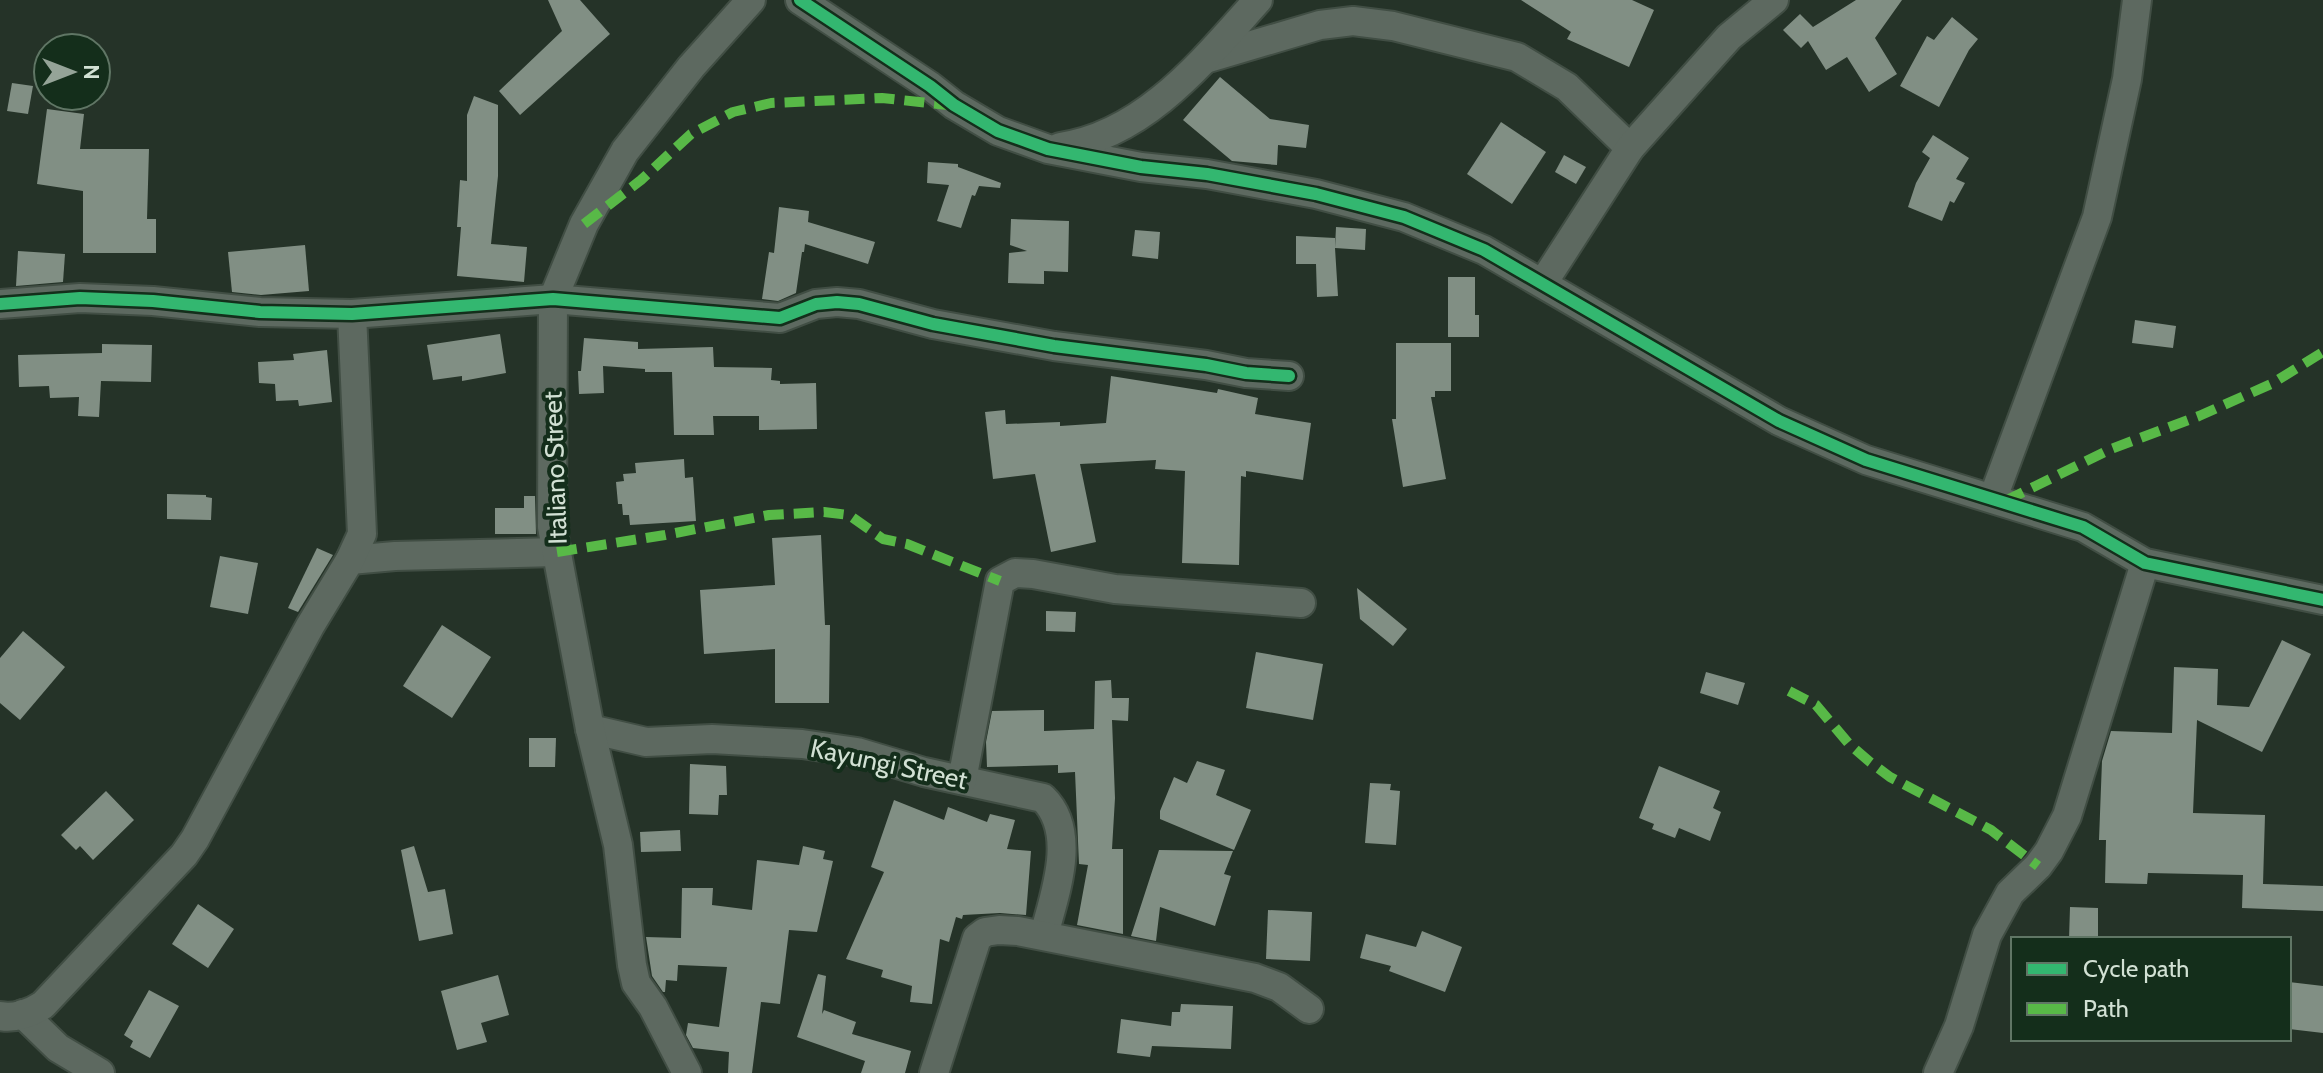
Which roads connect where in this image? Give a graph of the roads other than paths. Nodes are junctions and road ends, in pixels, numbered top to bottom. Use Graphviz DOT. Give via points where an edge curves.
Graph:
graph roads {
  1 [pos="751,0"];
  2 [pos="800,0"];
  3 [pos="1258,0"];
  4 [pos="1774,0"];
  5 [pos="2137,0"];
  6 [pos="1205,59"];
  7 [pos="1630,148"];
  8 [pos="1048,149"];
  9 [pos="1543,283"];
  10 [pos="553,299"];
  11 [pos="0,304"];
  12 [pos="352,314"];
  13 [pos="1289,376"];
  14 [pos="1993,498"];
  15 [pos="557,552"];
  16 [pos="350,560"];
  17 [pos="2145,563"];
  18 [pos="2323,600"];
  19 [pos="1301,603"];
  20 [pos="590,729"];
  21 [pos="962,780"];
  22 [pos="1044,935"];
  23 [pos="1309,1009"];
  24 [pos="12,1015"];
  25 [pos="100,1073"];
  26 [pos="687,1073"];
  27 [pos="934,1073"];
  28 [pos="1938,1073"];
  1 -- 10 [label="street, Italiano Street" via="625,151 584,224"];
  2 -- 8 [label="street" via="965,112"];
  3 -- 6 [label="street"];
  4 -- 7 [label="street" via="1729,37"];
  5 -- 14 [label="street" via="2127,79 2097,217"];
  6 -- 7 [label="street" via="1320,25 1353,21 1393,26 1517,57 1567,87"];
  6 -- 8 [label="street" via="1124,126 1088,143"];
  7 -- 9 [label="street"];
  8 -- 9 [label="street" via="1316,194 1404,217 1484,250"];
  9 -- 14 [label="street" via="1779,421 1866,460"];
  10 -- 12 [label="street"];
  10 -- 13 [label="street" via="780,318 816,304 859,304 1054,346"];
  10 -- 15 [label="street, Italiano Street" via="552,527"];
  11 -- 12 [label="street" via="80,298"];
  12 -- 16 [label="street" via="362,534"];
  14 -- 17 [label="street" via="2083,527"];
  15 -- 16 [label="street"];
  15 -- 20 [label="street, Italiano Street"];
  16 -- 24 [label="street" via="184,855 43,1005"];
  17 -- 18 [label="street"];
  17 -- 28 [label="street" via="2067,816 2049,851 2010,893 1987,935 1959,1026"];
  19 -- 21 [label="street" via="1115,589 1015,573 1000,581"];
  20 -- 21 [label="street, Kayungi Street" via="646,742 802,744 857,752"];
  20 -- 26 [label="street, Italiano Street" via="618,845 636,983"];
  21 -- 22 [label="street, Kayungi Street" via="1043,798 1055,810 1061,856"];
  22 -- 23 [label="street" via="1255,978 1279,987"];
  22 -- 27 [label="street" via="999,930 977,938"];
  24 -- 25 [label="street"];
}
